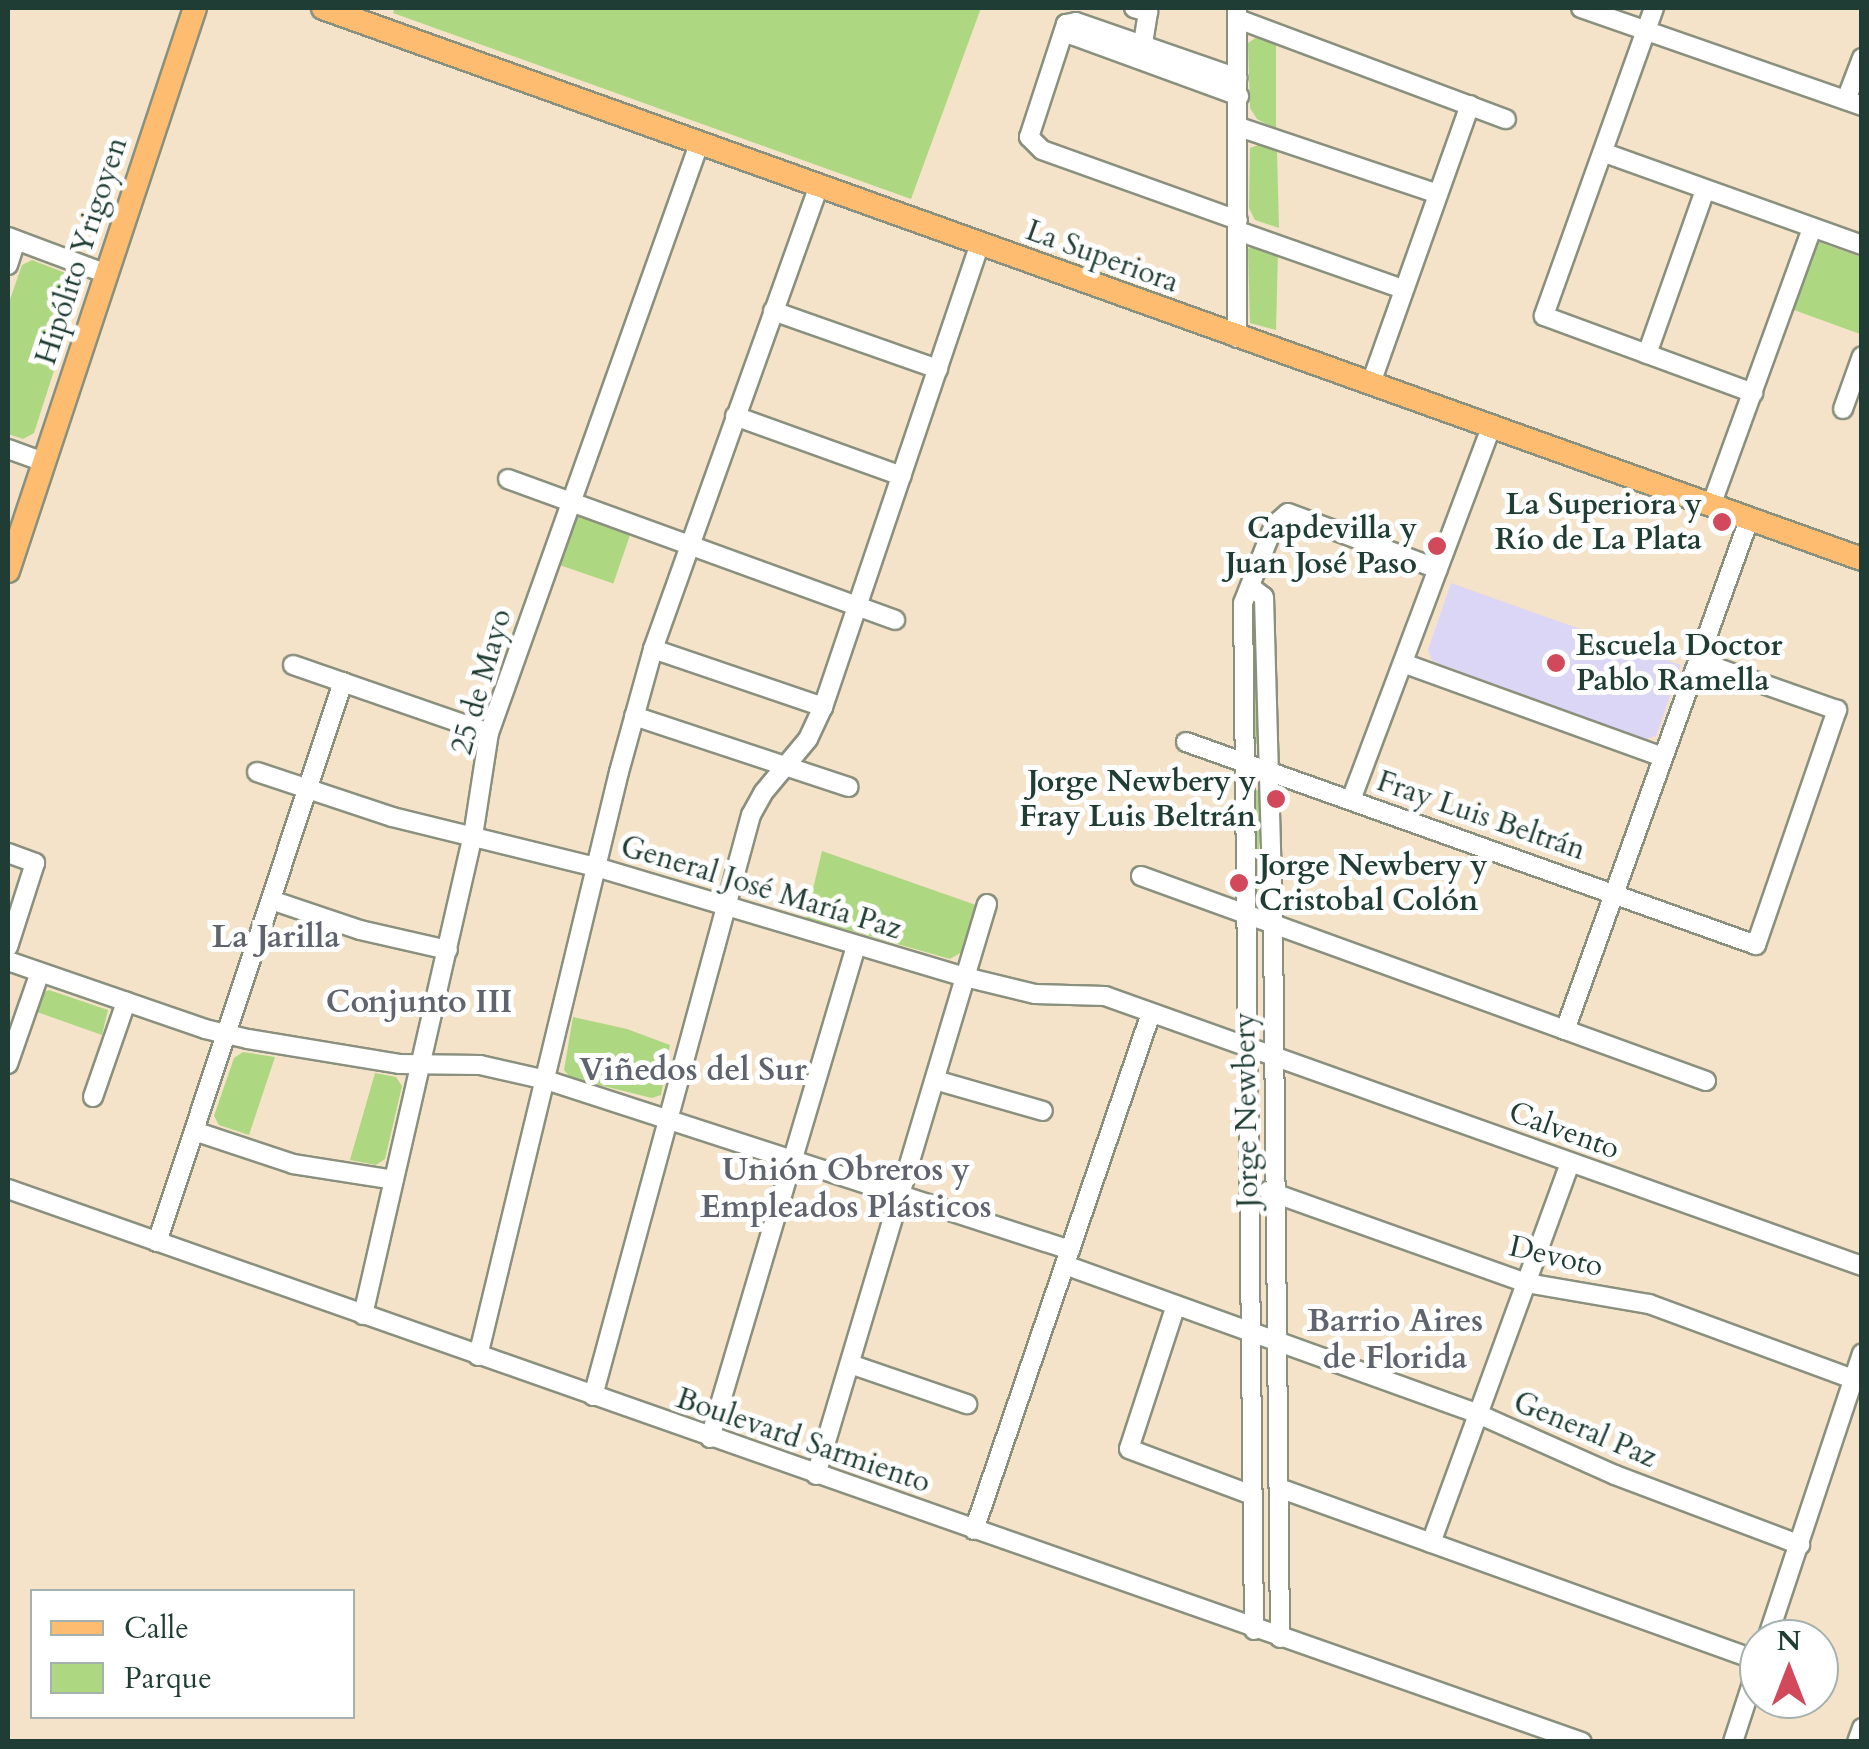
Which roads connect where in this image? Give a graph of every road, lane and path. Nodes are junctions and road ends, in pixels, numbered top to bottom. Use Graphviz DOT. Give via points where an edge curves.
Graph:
graph roads {
  1 [pos="195,8"];
  2 [pos="323,8"];
  3 [pos="1134,8"];
  4 [pos="1582,8"];
  5 [pos="1654,8"];
  6 [pos="1238,13"];
  7 [pos="1066,24"];
  8 [pos="1645,31"];
  9 [pos="1143,43"];
  10 [pos="1862,58"];
  11 [pos="1238,87"];
  12 [pos="1854,103"];
  13 [pos="1470,105"];
  14 [pos="1506,119"];
  15 [pos="1239,128"];
  16 [pos="700,141"];
  17 [pos="1605,153"];
  18 [pos="819,185"];
  19 [pos="1705,190"];
  20 [pos="1435,193"];
  21 [pos="1238,226"];
  22 [pos="1812,228"];
  23 [pos="12,239"];
  24 [pos="980,244"];
  25 [pos="1862,245"];
  26 [pos="8,265"];
  27 [pos="107,274"];
  28 [pos="1403,289"];
  29 [pos="772,311"];
  30 [pos="1237,338"];
  31 [pos="1646,354"];
  32 [pos="1862,356"];
  33 [pos="938,369"];
  34 [pos="1371,383"];
  35 [pos="1754,394"];
  36 [pos="1842,408"];
  37 [pos="735,416"];
  38 [pos="1492,425"];
  39 [pos="8,449"];
  40 [pos="43,462"];
  41 [pos="902,476"];
  42 [pos="508,479"];
  43 [pos="569,500"];
  44 [pos="1712,504"];
  45 [pos="1750,517"];
  46 [pos="688,545"];
  47 [pos="1862,558"];
  48 [pos="1438,569"];
  49 [pos="8,571"];
  50 [pos="1251,587"];
  51 [pos="858,605"];
  52 [pos="895,620"];
  53 [pos="653,649"];
  54 [pos="1698,661"];
  55 [pos="1403,662"];
  56 [pos="293,665"];
  57 [pos="344,682"];
  58 [pos="823,707"];
  59 [pos="634,716"];
  60 [pos="489,733"];
  61 [pos="1186,742"];
  62 [pos="1663,758"];
  63 [pos="786,764"];
  64 [pos="1247,764"];
  65 [pos="1268,771"];
  66 [pos="257,772"];
  67 [pos="849,787"];
  68 [pos="308,789"];
  69 [pos="1352,800"];
  70 [pos="474,836"];
  71 [pos="8,853"];
  72 [pos="596,867"];
  73 [pos="1141,876"];
  74 [pos="1615,892"];
  75 [pos="271,900"];
  76 [pos="727,904"];
  77 [pos="987,904"];
  78 [pos="1247,914"];
  79 [pos="1273,924"];
  80 [pos="856,946"];
  81 [pos="8,947"];
  82 [pos="448,950"];
  83 [pos="8,961"];
  84 [pos="40,972"];
  85 [pos="965,977"];
  86 [pos="126,1002"];
  87 [pos="1151,1013"];
  88 [pos="1565,1030"];
  89 [pos="226,1034"];
  90 [pos="1248,1049"];
  91 [pos="1274,1058"];
  92 [pos="8,1064"];
  93 [pos="421,1064"];
  94 [pos="546,1080"];
  95 [pos="935,1080"];
  96 [pos="1706,1081"];
  97 [pos="93,1096"];
  98 [pos="1043,1111"];
  99 [pos="669,1116"];
  100 [pos="194,1131"];
  101 [pos="790,1160"];
  102 [pos="1570,1162"];
  103 [pos="394,1180"];
  104 [pos="1249,1184"];
  105 [pos="8,1189"];
  106 [pos="901,1192"];
  107 [pos="1275,1193"];
  108 [pos="157,1242"];
  109 [pos="1067,1257"];
  110 [pos="1862,1266"];
  111 [pos="1526,1282"];
  112 [pos="1176,1305"];
  113 [pos="363,1315"];
  114 [pos="1250,1331"];
  115 [pos="1277,1341"];
  116 [pos="1862,1353"];
  117 [pos="478,1356"];
  118 [pos="850,1364"];
  119 [pos="1853,1379"];
  120 [pos="593,1396"];
  121 [pos="967,1404"];
  122 [pos="1478,1414"];
  123 [pos="710,1438"];
  124 [pos="816,1475"];
  125 [pos="1279,1488"];
  126 [pos="1252,1496"];
  127 [pos="974,1530"];
  128 [pos="1431,1543"];
  129 [pos="1800,1545"];
  130 [pos="1774,1619"];
  131 [pos="1254,1630"];
  132 [pos="1280,1638"];
  133 [pos="1739,1654"];
  134 [pos="1862,1728"];
  135 [pos="1582,1742"];
  136 [pos="1857,1742"];
  1 -- 27 [label="main road, Hipólito Yrigoyen"];
  2 -- 16 [label="main road, La Superiora"];
  3 -- 9 [label="street" via="1148,12"];
  4 -- 8 [label="street"];
  5 -- 8 [label="street"];
  6 -- 11 [label="street"];
  6 -- 13 [label="street"];
  7 -- 9 [label="street"];
  7 -- 11 [label="street" via="1072,35"];
  7 -- 21 [label="street" via="1028,137 1042,150"];
  8 -- 12 [label="street"];
  8 -- 17 [label="street"];
  9 -- 11 [label="street"];
  10 -- 12 [label="street"];
  11 -- 15 [label="street"];
  13 -- 14 [label="street"];
  13 -- 20 [label="street"];
  15 -- 20 [label="street"];
  15 -- 21 [label="street"];
  16 -- 18 [label="main road, La Superiora"];
  16 -- 43 [label="street, 25 de Mayo"];
  17 -- 19 [label="street"];
  17 -- 31 [label="street" via="1544,316"];
  18 -- 24 [label="main road, La Superiora"];
  18 -- 29 [label="street"];
  19 -- 22 [label="street"];
  19 -- 31 [label="street"];
  20 -- 28 [label="street"];
  21 -- 28 [label="street"];
  21 -- 30 [label="street"];
  22 -- 25 [label="street"];
  22 -- 35 [label="street"];
  23 -- 26 [label="street"];
  23 -- 27 [label="street"];
  24 -- 30 [label="main road, La Superiora"];
  24 -- 33 [label="street"];
  27 -- 40 [label="main road, Hipólito Yrigoyen"];
  28 -- 34 [label="street"];
  29 -- 33 [label="street"];
  29 -- 37 [label="street"];
  30 -- 34 [label="main road, La Superiora"];
  31 -- 35 [label="street"];
  32 -- 36 [label="street"];
  33 -- 41 [label="street"];
  34 -- 38 [label="main road, La Superiora"];
  35 -- 44 [label="street"];
  37 -- 41 [label="street"];
  37 -- 46 [label="street"];
  38 -- 44 [label="main road, La Superiora"];
  38 -- 48 [label="street"];
  39 -- 40 [label="street"];
  40 -- 49 [label="main road, Hipólito Yrigoyen"];
  41 -- 51 [label="street"];
  42 -- 43 [label="street"];
  43 -- 46 [label="street"];
  43 -- 60 [label="street, 25 de Mayo"];
  44 -- 45 [label="main road, La Superiora"];
  45 -- 47 [label="main road, La Superiora"];
  45 -- 54 [label="street"];
  46 -- 51 [label="street"];
  46 -- 53 [label="street"];
  48 -- 50 [label="street, Jorge Newbery" via="1288,513 1274,525"];
  48 -- 55 [label="street"];
  50 -- 64 [label="street, Jorge Newbery" via="1243,603"];
  50 -- 65 [label="street, Jorge Newbery" via="1264,597"];
  51 -- 52 [label="street"];
  51 -- 58 [label="street"];
  53 -- 58 [label="street"];
  53 -- 59 [label="street"];
  54 -- 62 [label="street"];
  54 -- 74 [label="street, Fray Luis Beltrán" via="1837,710 1756,945"];
  55 -- 62 [label="street"];
  55 -- 69 [label="street"];
  56 -- 57 [label="street"];
  57 -- 60 [label="street"];
  57 -- 68 [label="street"];
  58 -- 63 [label="street"];
  59 -- 63 [label="street"];
  59 -- 72 [label="street"];
  60 -- 70 [label="street, 25 de Mayo"];
  61 -- 64 [label="street, Fray Luis Beltrán"];
  62 -- 74 [label="street"];
  63 -- 67 [label="street"];
  63 -- 76 [label="street" via="751,815"];
  64 -- 65 [label="street, Fray Luis Beltrán"];
  64 -- 78 [label="street, Jorge Newbery"];
  65 -- 69 [label="street, Fray Luis Beltrán"];
  65 -- 79 [label="street, Jorge Newbery"];
  66 -- 68 [label="street, General José María Paz"];
  68 -- 70 [label="street, General José María Paz"];
  68 -- 75 [label="street"];
  69 -- 74 [label="street, Fray Luis Beltrán"];
  70 -- 72 [label="street, General José María Paz"];
  70 -- 82 [label="street, 25 de Mayo"];
  71 -- 81 [label="street" via="35,863"];
  72 -- 76 [label="street, General José María Paz"];
  72 -- 94 [label="street"];
  73 -- 78 [label="street"];
  74 -- 88 [label="street"];
  75 -- 82 [label="street"];
  75 -- 89 [label="street"];
  76 -- 80 [label="street, General José María Paz"];
  76 -- 99 [label="street"];
  77 -- 85 [label="street"];
  78 -- 79 [label="street"];
  78 -- 90 [label="street, Jorge Newbery"];
  79 -- 88 [label="street"];
  79 -- 91 [label="street, Jorge Newbery"];
  80 -- 85 [label="street, General José María Paz"];
  80 -- 101 [label="street"];
  82 -- 93 [label="street, 25 de Mayo"];
  83 -- 84 [label="street, General Paz"];
  84 -- 86 [label="street, General Paz"];
  84 -- 92 [label="street"];
  85 -- 87 [label="street, General José María Paz" via="1035,994 1104,996"];
  85 -- 95 [label="street"];
  86 -- 89 [label="street, General Paz"];
  86 -- 97 [label="street"];
  87 -- 90 [label="street, General José María Paz"];
  87 -- 109 [label="street"];
  88 -- 96 [label="street"];
  89 -- 93 [label="street, General Paz"];
  89 -- 100 [label="street"];
  90 -- 91 [label="street, Calvento"];
  90 -- 104 [label="street, Jorge Newbery"];
  91 -- 102 [label="street, Calvento"];
  91 -- 107 [label="street, Jorge Newbery"];
  93 -- 94 [label="street, General Paz" via="480,1065"];
  93 -- 103 [label="street, 25 de Mayo"];
  94 -- 99 [label="street, General Paz"];
  94 -- 117 [label="street"];
  95 -- 98 [label="street"];
  95 -- 106 [label="street"];
  99 -- 101 [label="street, General Paz"];
  99 -- 120 [label="street"];
  100 -- 103 [label="street" via="294,1164"];
  100 -- 108 [label="street"];
  101 -- 106 [label="street, General Paz"];
  101 -- 123 [label="street"];
  102 -- 110 [label="street, Calvento"];
  102 -- 111 [label="street"];
  103 -- 113 [label="street, 25 de Mayo"];
  104 -- 107 [label="street, Devoto"];
  104 -- 114 [label="street, Jorge Newbery"];
  105 -- 108 [label="street, Boulevard Sarmiento"];
  106 -- 109 [label="street, General Paz"];
  106 -- 118 [label="street"];
  107 -- 111 [label="street, Devoto"];
  107 -- 115 [label="street, Jorge Newbery"];
  108 -- 113 [label="street, Boulevard Sarmiento"];
  109 -- 112 [label="street, General Paz"];
  109 -- 127 [label="street"];
  111 -- 119 [label="street, Devoto" via="1649,1304"];
  111 -- 122 [label="street"];
  112 -- 114 [label="street, General Paz"];
  112 -- 126 [label="street" via="1129,1449"];
  113 -- 117 [label="street, Boulevard Sarmiento"];
  114 -- 115 [label="street, General Paz"];
  114 -- 126 [label="street, Jorge Newbery"];
  115 -- 122 [label="street, General Paz"];
  115 -- 125 [label="street, Jorge Newbery"];
  116 -- 119 [label="street"];
  117 -- 120 [label="street, Boulevard Sarmiento"];
  118 -- 121 [label="street"];
  118 -- 124 [label="street"];
  119 -- 129 [label="street"];
  120 -- 123 [label="street, Boulevard Sarmiento"];
  122 -- 128 [label="street"];
  122 -- 129 [label="street, General Paz"];
  123 -- 124 [label="street, Boulevard Sarmiento"];
  124 -- 127 [label="street, Boulevard Sarmiento"];
  125 -- 128 [label="street"];
  125 -- 132 [label="street, Jorge Newbery"];
  126 -- 131 [label="street, Jorge Newbery"];
  127 -- 131 [label="street, Boulevard Sarmiento"];
  128 -- 133 [label="street"];
  129 -- 130 [label="street"];
  131 -- 132 [label="street, Boulevard Sarmiento"];
  132 -- 135 [label="street, Boulevard Sarmiento"];
  134 -- 136 [label="street"];
}
